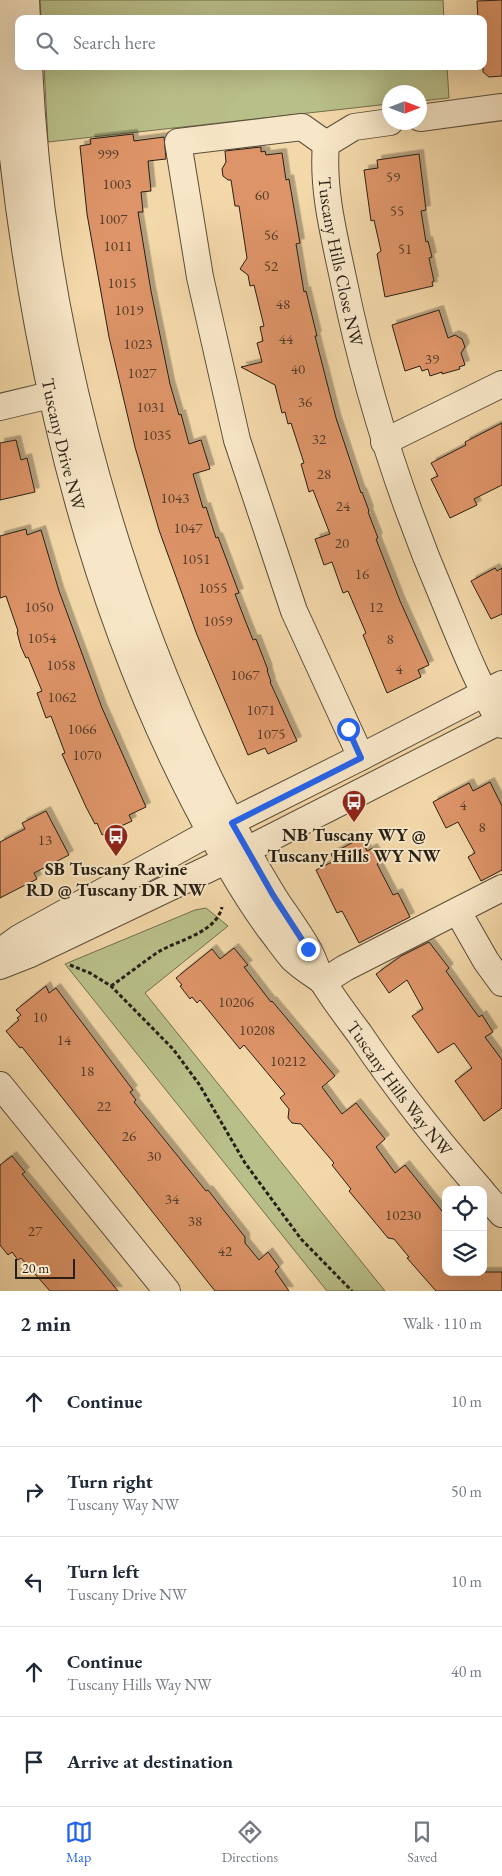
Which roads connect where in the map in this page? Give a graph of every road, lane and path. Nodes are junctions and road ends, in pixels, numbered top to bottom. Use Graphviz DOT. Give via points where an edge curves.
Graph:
graph roads {
  1 [pos="2,0"];
  2 [pos="26,0"];
  3 [pos="27,15"];
  4 [pos="29,70"];
  5 [pos="502,107"];
  6 [pos="427,117"];
  7 [pos="382,123"];
  8 [pos="326,144"];
  9 [pos="502,384"];
  10 [pos="62,392"];
  11 [pos="0,407"];
  12 [pos="384,442"];
  13 [pos="493,689"];
  14 [pos="501,722"];
  15 [pos="361,758"];
  16 [pos="220,828"];
  17 [pos="235,855"];
  18 [pos="502,888"];
  19 [pos="222,907"];
  20 [pos="458,912"];
  21 [pos="0,952"];
  22 [pos="70,965"];
  23 [pos="0,966"];
  24 [pos="324,982"];
  25 [pos="502,983"];
  26 [pos="111,986"];
  27 [pos="0,1085"];
  28 [pos="478,1186"];
  29 [pos="487,1197"];
  30 [pos="502,1214"];
  31 [pos="167,1291"];
  32 [pos="352,1291"];
  1 -- 10 [label="street, Tuscany Drive NW" via="12,155 29,277"];
  2 -- 3 [label="street"];
  4 -- 10 [label="street, Tuscany Drive NW" via="36,158 59,313"];
  5 -- 6 [label="street"];
  7 -- 8 [label="street" via="354,126"];
  8 -- 12 [label="street, Tuscany Hills Close NW" via="324,166 333,230 355,336"];
  8 -- 15 [label="street" via="302,127 178,142 200,277 237,440 294,611"];
  9 -- 12 [label="street"];
  10 -- 11 [label="street"];
  10 -- 16 [label="street, Tuscany Drive NW" via="79,509 116,620 165,742"];
  12 -- 13 [label="street, Tuscany Hills Close NW" via="424,553"];
  13 -- 14 [label="street, Tuscany Hills Close NW"];
  13 -- 15 [label="street"];
  14 -- 17 [label="street"];
  15 -- 16 [label="street"];
  16 -- 17 [label="street, Tuscany Drive NW"];
  16 -- 21 [label="street" via="19,938"];
  17 -- 23 [label="street"];
  17 -- 24 [label="street, Tuscany Hills Way NW" via="252,906 293,958"];
  18 -- 20 [label="street"];
  19 -- 26 [label="path" via="220,916 208,926 159,952"];
  20 -- 24 [label="street" via="345,968"];
  20 -- 25 [label="street"];
  22 -- 26 [label="path"];
  24 -- 28 [label="street, Tuscany Hills Way NW" via="414,1109"];
  26 -- 32 [label="path" via="173,1049 198,1084 244,1163 301,1239"];
  27 -- 31 [label="street"];
  29 -- 30 [label="street"];
}
